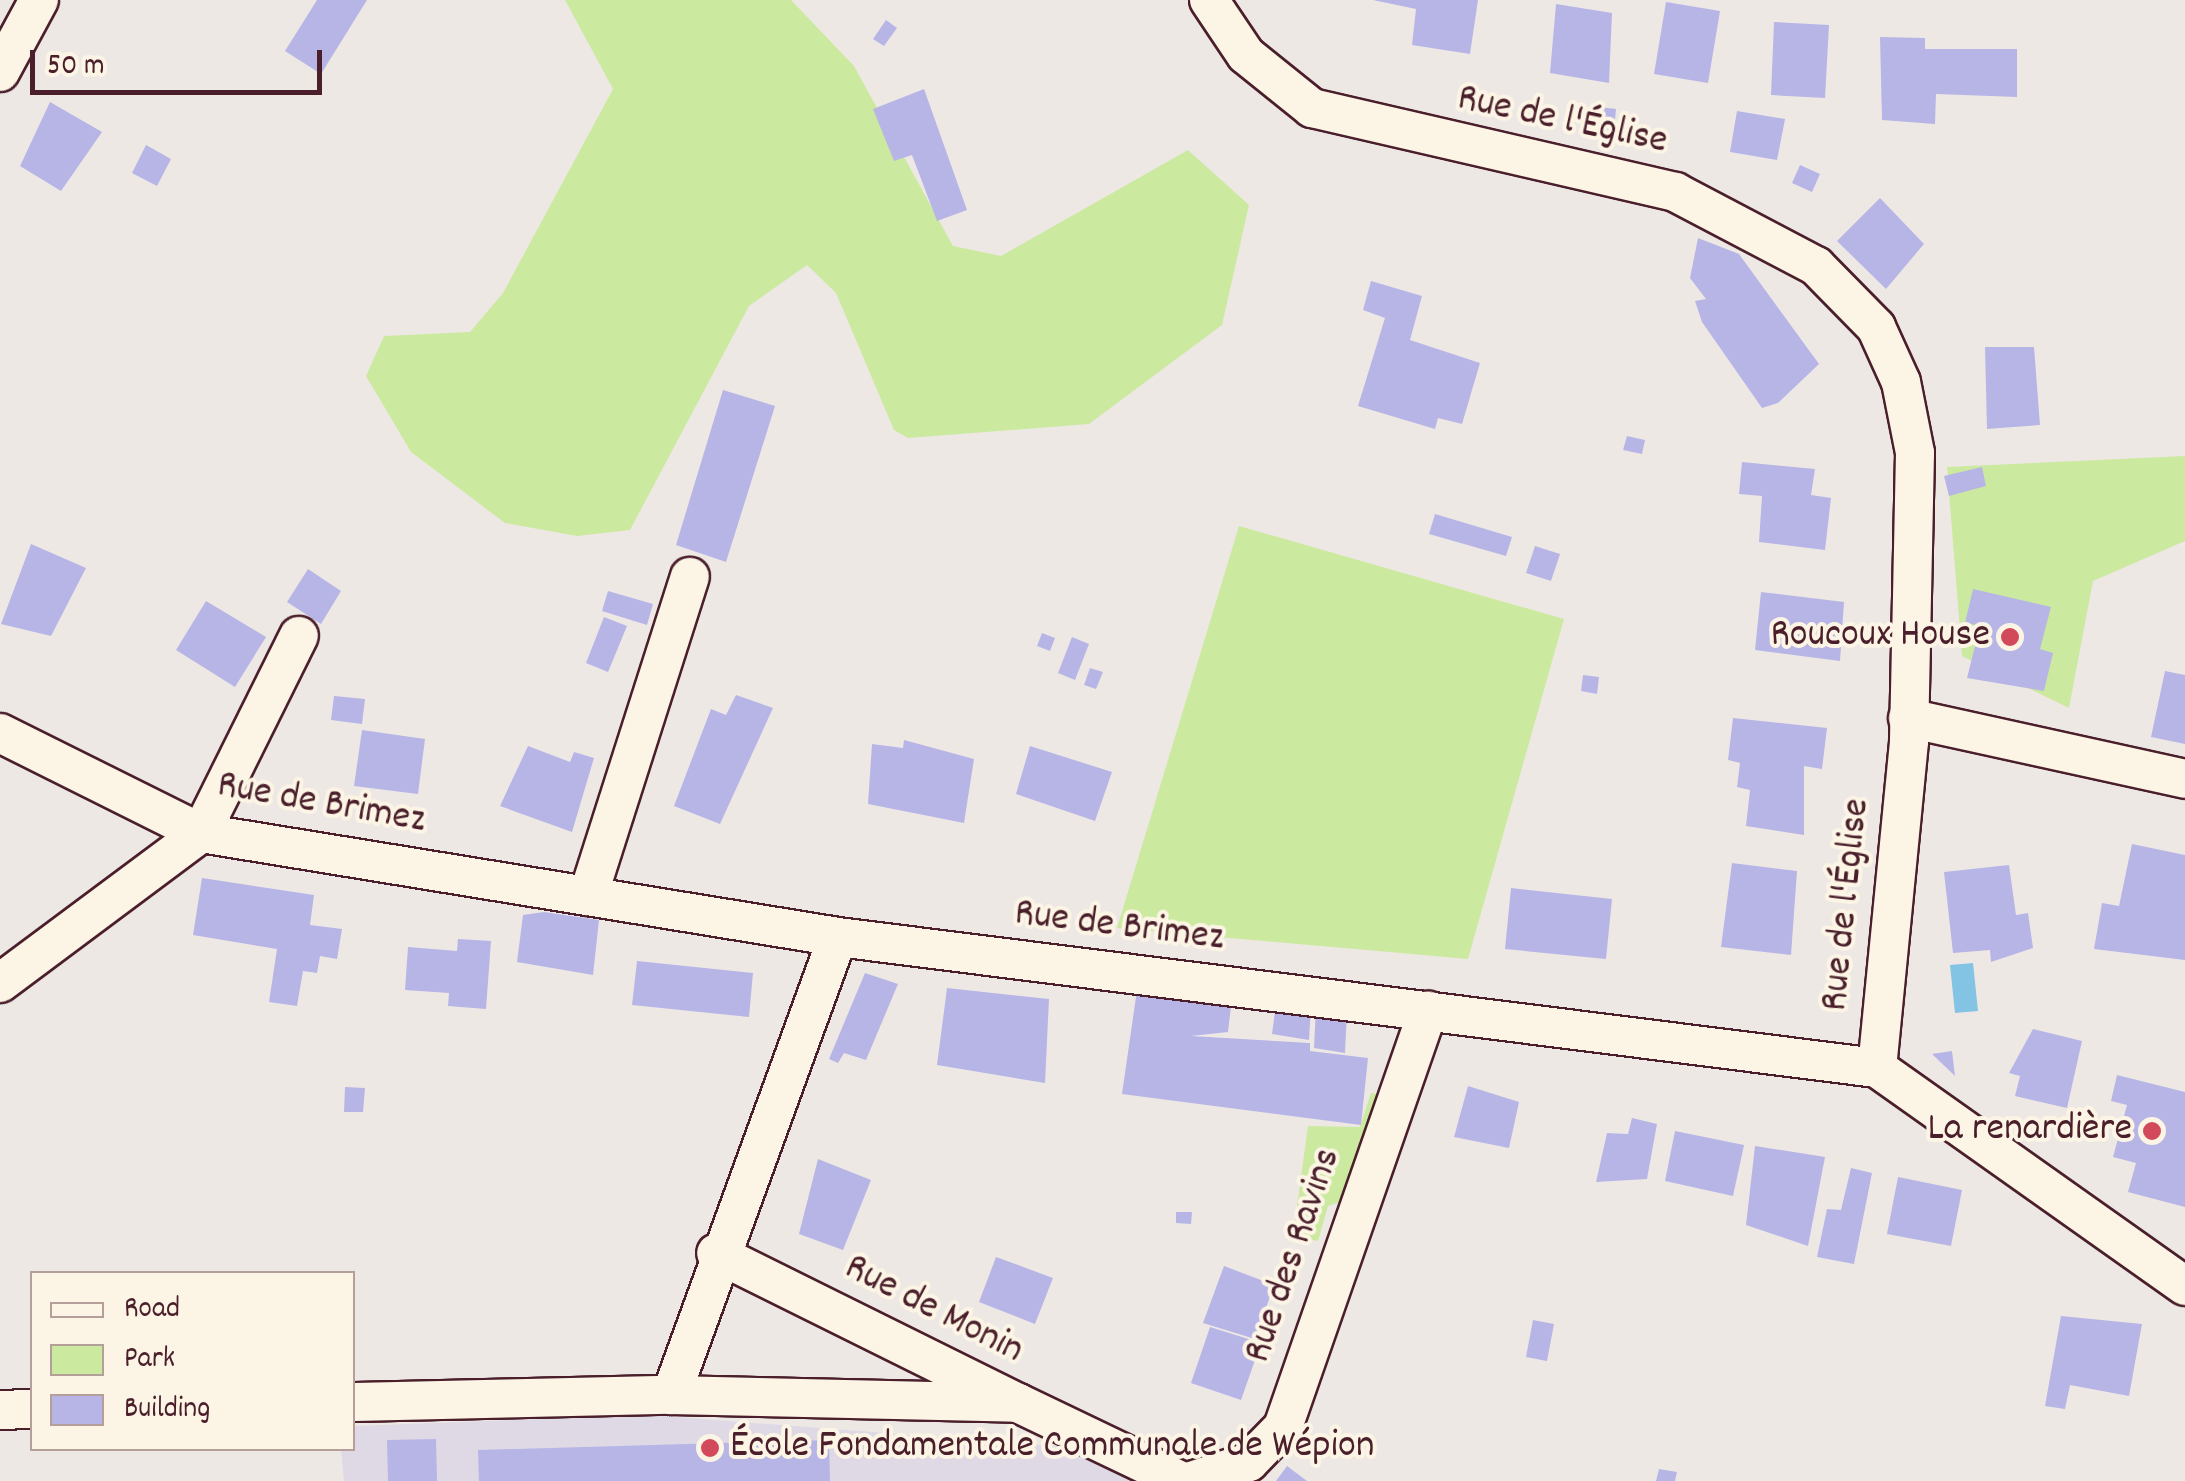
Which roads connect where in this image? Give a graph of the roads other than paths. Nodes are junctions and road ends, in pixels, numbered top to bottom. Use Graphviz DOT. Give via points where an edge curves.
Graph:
graph roads {
  1 [pos="39,0"];
  2 [pos="1209,0"];
  3 [pos="0,72"];
  4 [pos="690,577"];
  5 [pos="299,636"];
  6 [pos="1908,718"];
  7 [pos="0,733"];
  8 [pos="2185,780"];
  9 [pos="200,833"];
  10 [pos="588,896"];
  11 [pos="838,937"];
  12 [pos="0,983"];
  13 [pos="1428,1011"];
  14 [pos="1877,1068"];
  15 [pos="716,1253"];
  16 [pos="2185,1286"];
  17 [pos="670,1396"];
  18 [pos="355,1402"];
  19 [pos="1018,1404"];
  20 [pos="30,1409"];
  21 [pos="0,1410"];
  22 [pos="1182,1481"];
  23 [pos="1191,1481"];
  1 -- 3 [label="street"];
  2 -- 6 [label="street, Rue de l'Église" via="1246,55 1312,108 1675,192 1816,266 1847,294 1876,327 1901,382 1915,453"];
  4 -- 10 [label="street"];
  5 -- 9 [label="street"];
  6 -- 8 [label="street"];
  6 -- 14 [label="street, Rue de l'Église"];
  7 -- 9 [label="street, Rue de Brimez"];
  9 -- 10 [label="street, Rue de Brimez"];
  9 -- 12 [label="street"];
  10 -- 11 [label="street, Rue de Brimez"];
  11 -- 13 [label="street, Rue de Brimez"];
  11 -- 15 [label="street"];
  13 -- 14 [label="street, Rue de Brimez"];
  13 -- 23 [label="street, Rue des Ravins" via="1283,1427 1249,1462"];
  14 -- 16 [label="street, Rue de Brimez"];
  15 -- 17 [label="street"];
  15 -- 19 [label="street, Rue de Monin"];
  17 -- 18 [label="street, Rue de Monin"];
  17 -- 19 [label="street, Rue de Monin"];
  19 -- 22 [label="street"];
  20 -- 21 [label="street"];
}
